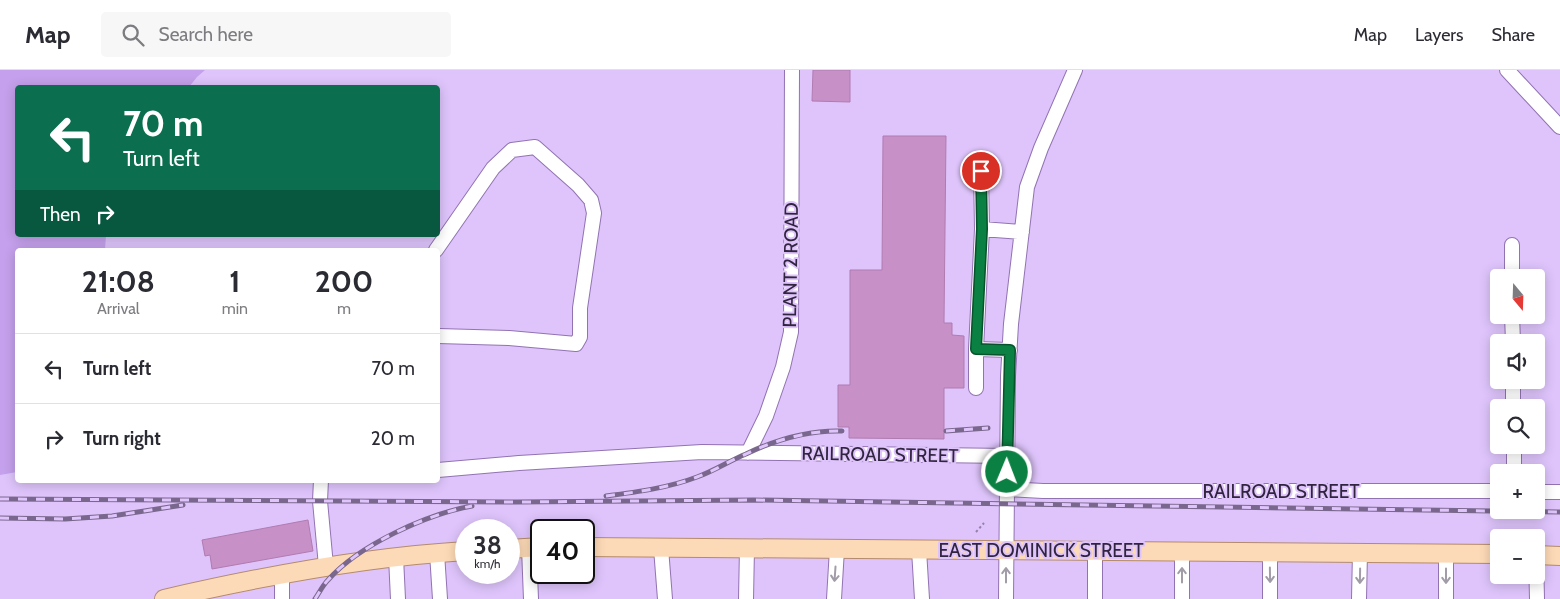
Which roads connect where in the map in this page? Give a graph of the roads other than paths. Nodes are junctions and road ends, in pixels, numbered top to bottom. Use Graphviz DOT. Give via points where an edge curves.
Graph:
graph roads {
  1 [pos="792,70"];
  2 [pos="1075,70"];
  3 [pos="1511,71"];
  4 [pos="1560,127"];
  5 [pos="981,171"];
  6 [pos="982,229"];
  7 [pos="1022,232"];
  8 [pos="1512,245"];
  9 [pos="437,248"];
  10 [pos="1512,269"];
  11 [pos="440,336"];
  12 [pos="976,349"];
  13 [pos="1010,350"];
  14 [pos="976,388"];
  15 [pos="748,453"];
  16 [pos="1008,456"];
  17 [pos="440,470"];
  18 [pos="319,483"];
  19 [pos="1007,489"];
  20 [pos="1490,491"];
  21 [pos="1545,492"];
  22 [pos="1560,492"];
  23 [pos="595,547"];
  24 [pos="662,548"];
  25 [pos="747,548"];
  26 [pos="837,549"];
  27 [pos="919,550"];
  28 [pos="1006,550"];
  29 [pos="1095,551"];
  30 [pos="1182,551"];
  31 [pos="455,552"];
  32 [pos="1270,552"];
  33 [pos="1360,552"];
  34 [pos="437,553"];
  35 [pos="1446,553"];
  36 [pos="1490,554"];
  37 [pos="1545,555"];
  38 [pos="1560,556"];
  39 [pos="396,557"];
  40 [pos="326,566"];
  41 [pos="282,575"];
  42 [pos="532,584"];
  43 [pos="1537,584"];
  44 [pos="164,599"];
  45 [pos="282,599"];
  46 [pos="398,599"];
  47 [pos="440,599"];
  48 [pos="531,599"];
  49 [pos="664,599"];
  50 [pos="746,599"];
  51 [pos="834,599"];
  52 [pos="922,599"];
  53 [pos="1006,599"];
  54 [pos="1095,599"];
  55 [pos="1182,599"];
  56 [pos="1270,599"];
  57 [pos="1359,599"];
  58 [pos="1446,599"];
  59 [pos="1537,599"];
  1 -- 15 [label="street, PLANT 2 ROAD" via="791,332 766,416"];
  2 -- 7 [label="street" via="1027,187"];
  3 -- 4 [label="street"];
  5 -- 6 [label="street"];
  6 -- 7 [label="street"];
  6 -- 12 [label="street"];
  7 -- 13 [label="street"];
  8 -- 10 [label="street"];
  9 -- 11 [label="street" via="493,168 512,150 534,147 591,200 594,213 580,308 580,337 576,344"];
  12 -- 13 [label="street"];
  12 -- 14 [label="street"];
  13 -- 16 [label="street"];
  15 -- 16 [label="street, RAILROAD STREET"];
  15 -- 17 [label="street, RAILROAD STREET" via="692,453"];
  16 -- 19 [label="street"];
  18 -- 40 [label="street"];
  19 -- 20 [label="street, RAILROAD STREET" via="1043,492"];
  19 -- 28 [label="street"];
  21 -- 22 [label="street"];
  23 -- 24 [label="main road, EAST DOMINICK STREET"];
  24 -- 25 [label="main road, EAST DOMINICK STREET"];
  24 -- 49 [label="street"];
  25 -- 26 [label="main road, EAST DOMINICK STREET"];
  25 -- 50 [label="street"];
  26 -- 27 [label="main road, EAST DOMINICK STREET"];
  26 -- 51 [label="street, one-way"];
  27 -- 28 [label="main road, EAST DOMINICK STREET"];
  27 -- 52 [label="street"];
  28 -- 29 [label="main road, EAST DOMINICK STREET"];
  53 -- 28 [label="street, one-way"];
  29 -- 30 [label="main road, EAST DOMINICK STREET"];
  29 -- 54 [label="street"];
  30 -- 32 [label="main road, EAST DOMINICK STREET"];
  55 -- 30 [label="street, one-way"];
  31 -- 34 [label="main road"];
  32 -- 33 [label="main road, EAST DOMINICK STREET"];
  32 -- 56 [label="street, one-way"];
  33 -- 35 [label="main road, EAST DOMINICK STREET"];
  33 -- 57 [label="street, one-way"];
  34 -- 39 [label="main road"];
  34 -- 47 [label="street"];
  35 -- 36 [label="main road, EAST DOMINICK STREET"];
  35 -- 58 [label="street, one-way"];
  37 -- 38 [label="main road"];
  39 -- 40 [label="main road"];
  39 -- 46 [label="street"];
  40 -- 41 [label="main road"];
  41 -- 44 [label="main road"];
  41 -- 45 [label="street"];
  42 -- 48 [label="street"];
  43 -- 59 [label="street"];
}
